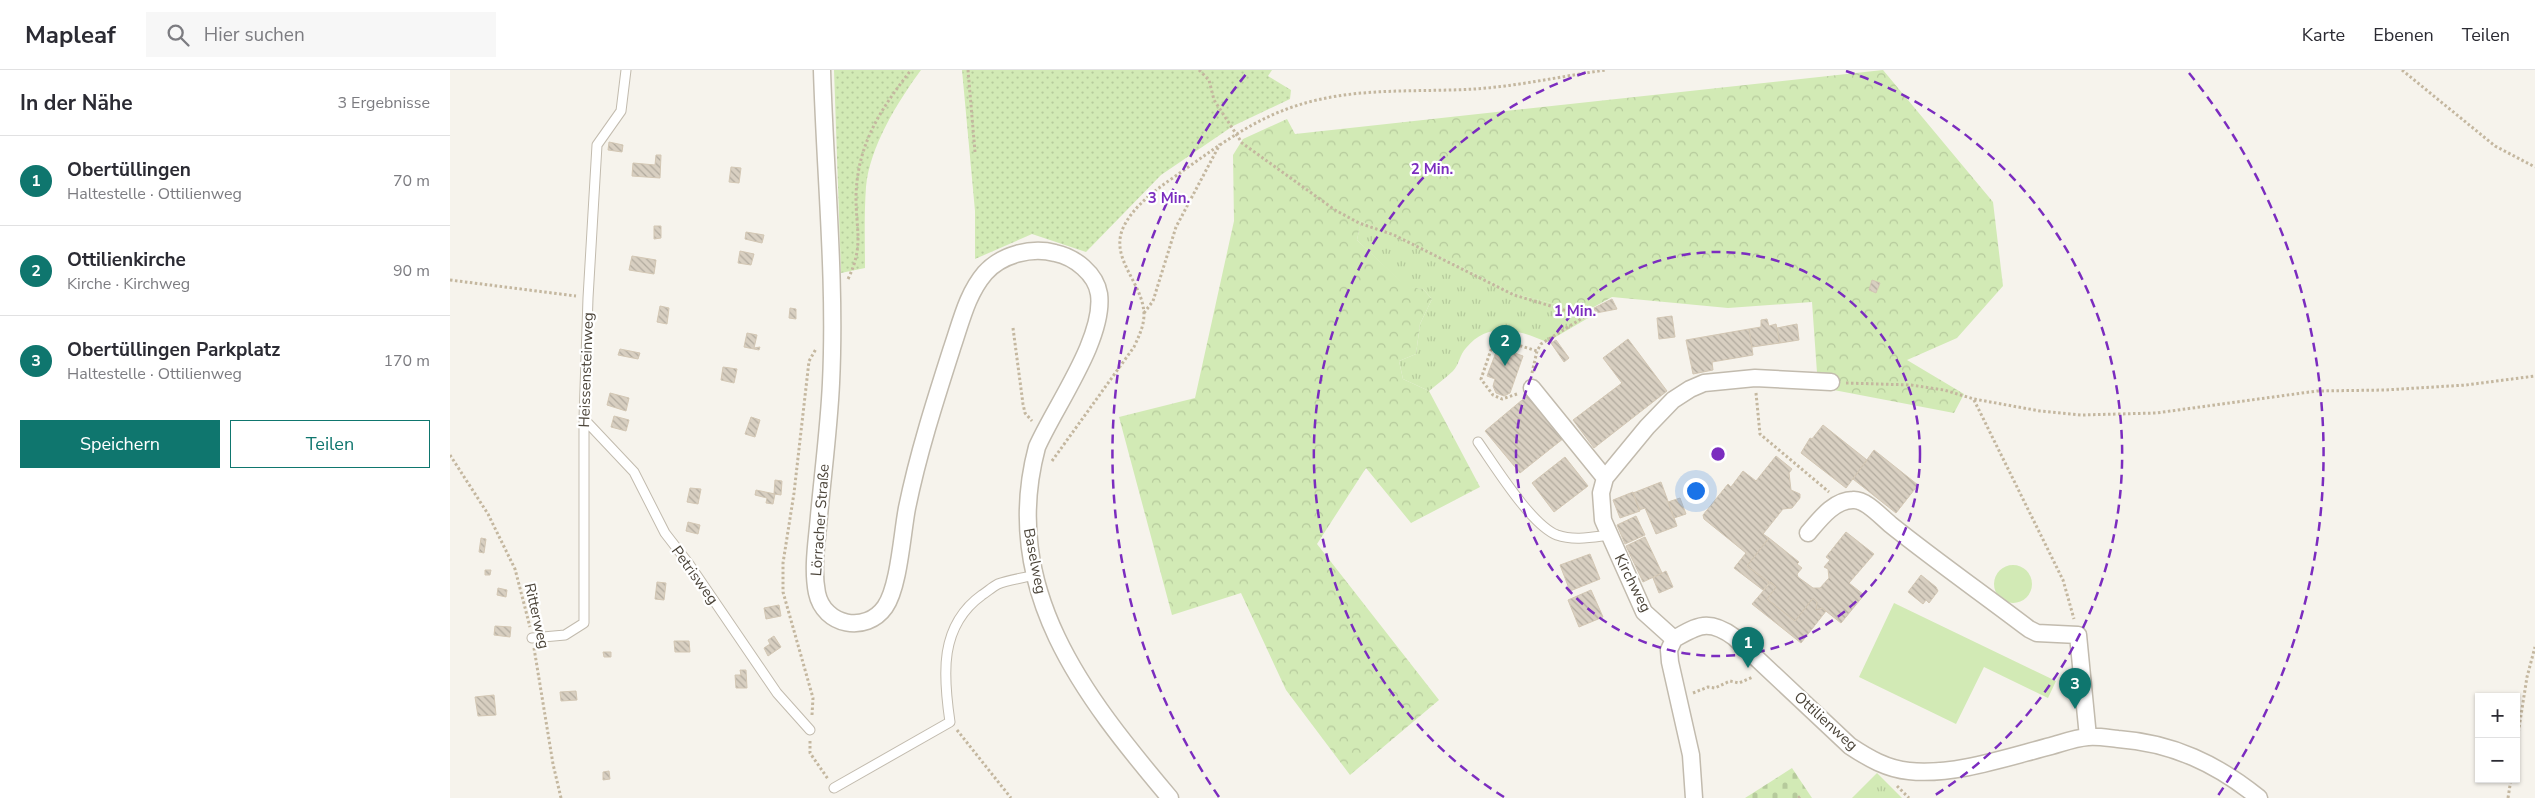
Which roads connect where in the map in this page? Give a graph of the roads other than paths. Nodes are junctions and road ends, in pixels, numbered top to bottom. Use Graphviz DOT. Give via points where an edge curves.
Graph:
graph roads {
  1 [pos="626,70"];
  2 [pos="822,70"];
  3 [pos="1088,273"];
  4 [pos="1831,382"];
  5 [pos="1532,388"];
  6 [pos="584,419"];
  7 [pos="1478,442"];
  8 [pos="1605,478"];
  9 [pos="1808,532"];
  10 [pos="1610,535"];
  11 [pos="1035,575"];
  12 [pos="532,638"];
  13 [pos="1674,639"];
  14 [pos="810,730"];
  15 [pos="2088,737"];
  16 [pos="834,788"];
  17 [pos="1170,798"];
  18 [pos="1694,798"];
  19 [pos="2259,798"];
  1 -- 6 [label="lane, Heissensteinweg" via="620,111 597,145"];
  2 -- 3 [label="street, Lörracher Straße" via="832,325 831,384 815,559 817,592 823,609 830,616 854,624 869,621 891,598 922,444 971,292 987,270 1005,258 1043,250 1064,254"];
  3 -- 11 [label="street, Baselweg" via="1099,292 1099,312 1091,341 1045,429 1033,464 1027,520"];
  4 -- 8 [label="street" via="1755,378 1704,383 1678,396 1646,427"];
  5 -- 8 [label="street"];
  6 -- 12 [label="lane, Heissensteinweg" via="584,623 565,635"];
  6 -- 14 [label="lane, Petrisweg" via="634,472 665,533 777,693"];
  7 -- 10 [label="lane" via="1528,511 1544,527 1556,535 1575,538"];
  8 -- 10 [label="street, Kirchweg" via="1601,493 1603,520"];
  9 -- 15 [label="street" via="1841,502 1855,499 1866,504 2029,629 2078,635"];
  10 -- 13 [label="street, Kirchweg" via="1644,612"];
  11 -- 16 [label="lane" via="996,585 960,614 949,642 945,670 950,722"];
  11 -- 17 [label="street, Baselweg" via="1052,632 1078,678 1107,722"];
  13 -- 15 [label="street, Ottilienweg" via="1705,625 1720,627 1850,746 1880,763 1909,771 1952,769"];
  13 -- 18 [label="street" via="1669,650 1670,662 1691,756"];
  15 -- 19 [label="street, Ottilienweg" via="2167,746 2204,760"];
}
